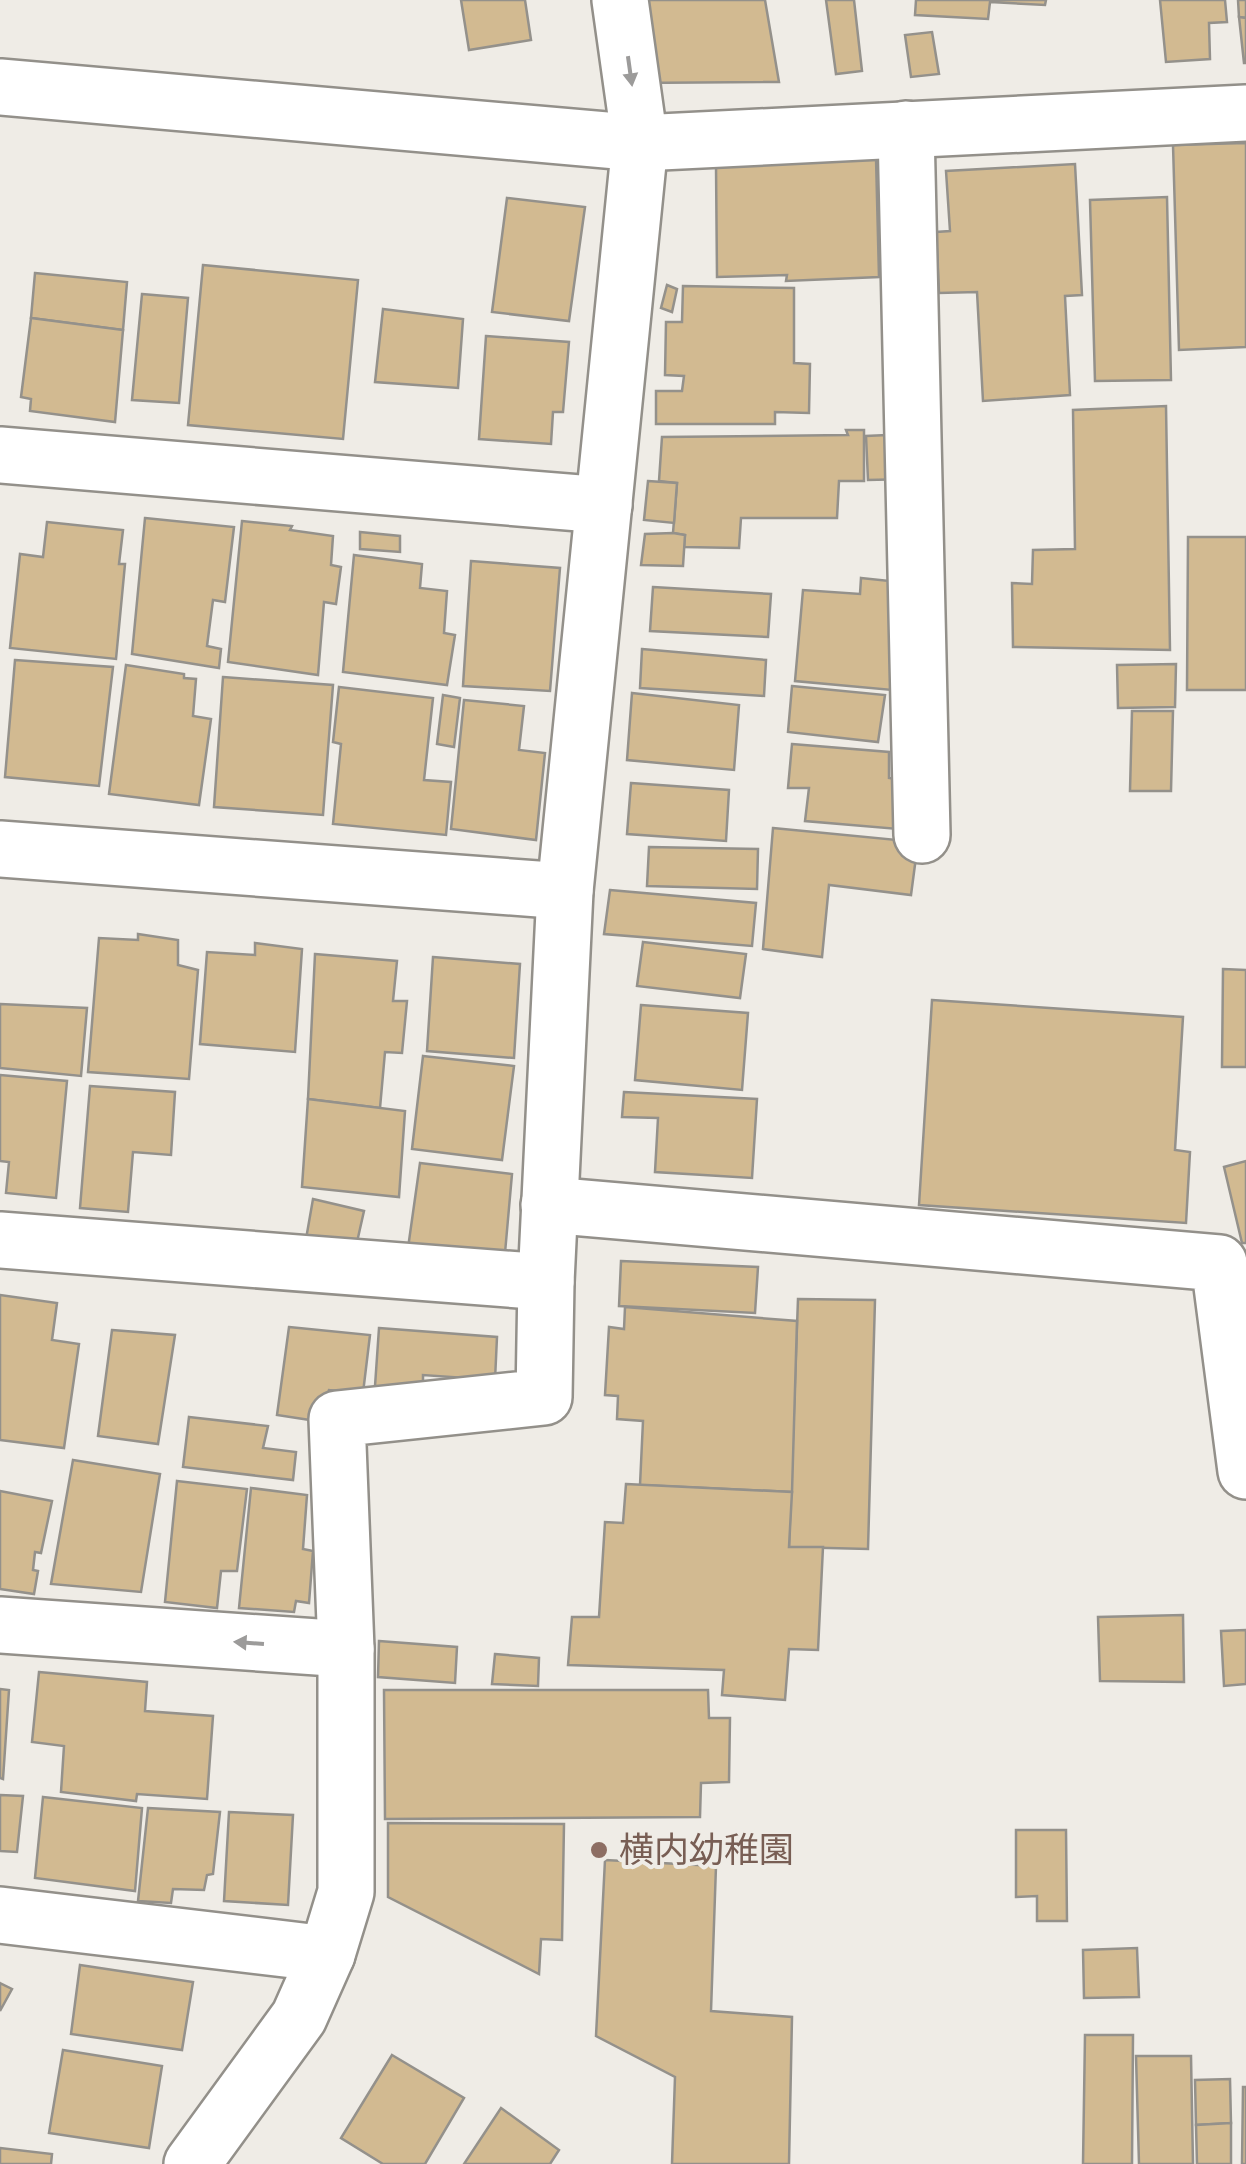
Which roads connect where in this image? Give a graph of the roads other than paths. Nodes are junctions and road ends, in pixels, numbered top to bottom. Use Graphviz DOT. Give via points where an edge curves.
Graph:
graph roads {
  1 [pos="620,0"];
  2 [pos="1,99"];
  3 [pos="1246,113"];
  4 [pos="906,128"];
  5 [pos="640,142"];
  6 [pos="0,455"];
  7 [pos="604,505"];
  8 [pos="922,835"];
  9 [pos="0,848"];
  10 [pos="565,891"];
  11 [pos="549,1204"];
  12 [pos="0,1240"];
  13 [pos="546,1282"];
  14 [pos="1246,1471"];
  15 [pos="0,1625"];
  16 [pos="346,1650"];
  17 [pos="0,1914"];
  18 [pos="327,1954"];
  19 [pos="192,2164"];
  1 -- 5 [label="street, one-way"];
  2 -- 5 [label="street"];
  3 -- 4 [label="street"];
  4 -- 5 [label="street"];
  4 -- 8 [label="street"];
  5 -- 7 [label="street"];
  6 -- 7 [label="street"];
  7 -- 10 [label="street"];
  9 -- 10 [label="street"];
  10 -- 11 [label="street"];
  11 -- 13 [label="street"];
  11 -- 14 [label="street" via="1219,1263"];
  12 -- 13 [label="street"];
  13 -- 16 [label="street" via="544,1398 337,1419"];
  16 -- 15 [label="street, one-way"];
  16 -- 18 [label="street" via="346,1892"];
  17 -- 18 [label="street"];
  18 -- 19 [label="street" via="299,2017"];
}
